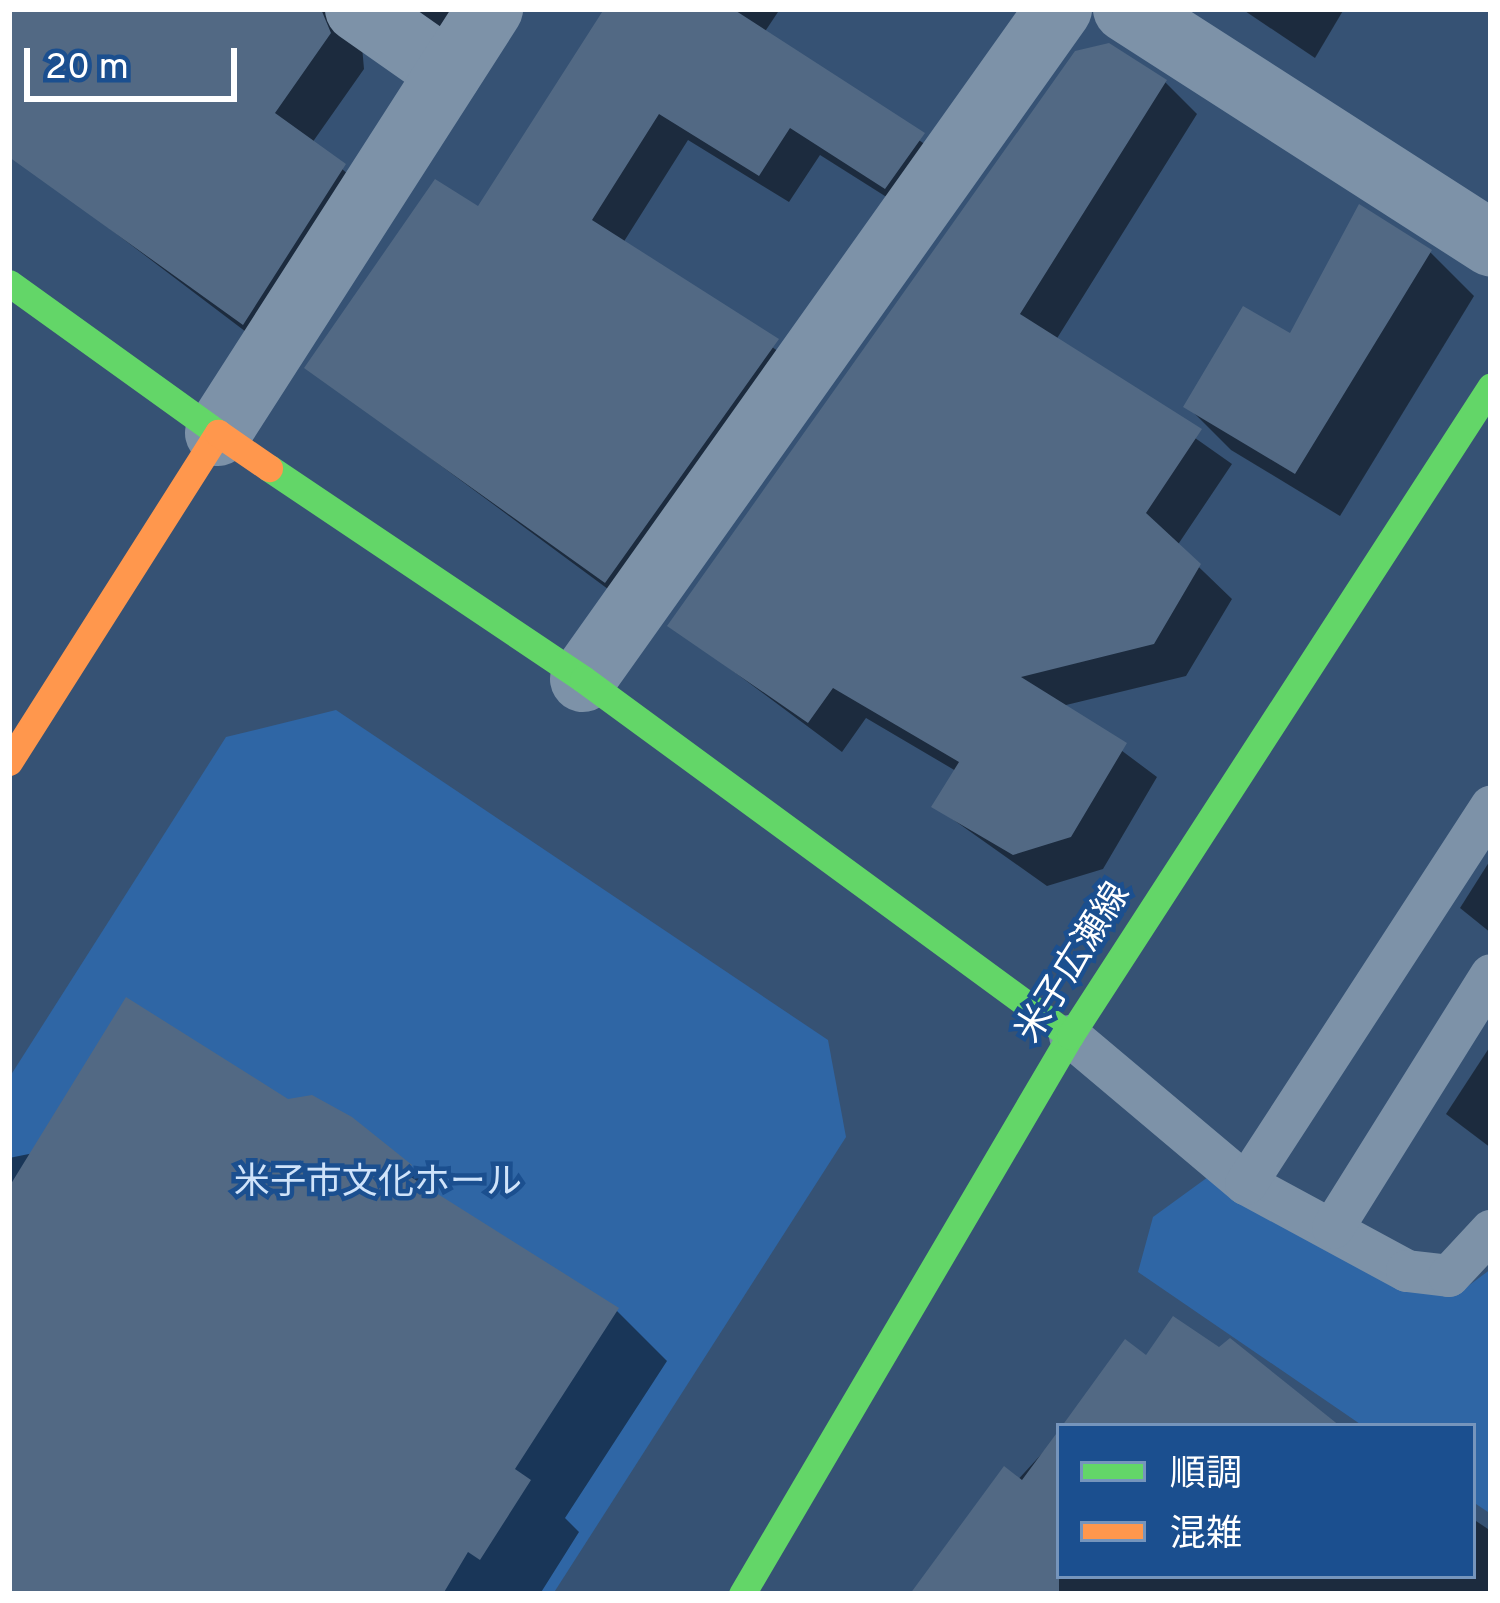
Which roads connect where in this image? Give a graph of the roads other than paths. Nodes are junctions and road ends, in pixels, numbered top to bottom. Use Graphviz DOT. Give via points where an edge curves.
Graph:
graph roads {
  1 [pos="358,9"];
  2 [pos="490,9"];
  3 [pos="1059,9"];
  4 [pos="1126,9"];
  5 [pos="449,73"];
  6 [pos="1491,243"];
  7 [pos="9,283"];
  8 [pos="1491,386"];
  9 [pos="218,433"];
  10 [pos="583,679"];
  11 [pos="9,762"];
  12 [pos="1491,806"];
  13 [pos="1491,976"];
  14 [pos="1070,1036"];
  15 [pos="1246,1184"];
  16 [pos="1333,1228"];
  17 [pos="1491,1231"];
  18 [pos="742,1594"];
  1 -- 5 [label="street"];
  2 -- 5 [label="street"];
  3 -- 10 [label="street"];
  4 -- 6 [label="street"];
  5 -- 9 [label="street"];
  7 -- 9 [label="street"];
  8 -- 14 [label="street, 米子広瀬線"];
  9 -- 10 [label="street"];
  9 -- 11 [label="street"];
  10 -- 14 [label="street"];
  12 -- 15 [label="lane"];
  13 -- 16 [label="lane"];
  14 -- 15 [label="lane"];
  14 -- 18 [label="street, 米子広瀬線"];
  15 -- 16 [label="lane"];
  16 -- 17 [label="lane" via="1407,1270 1449,1276"];
}
